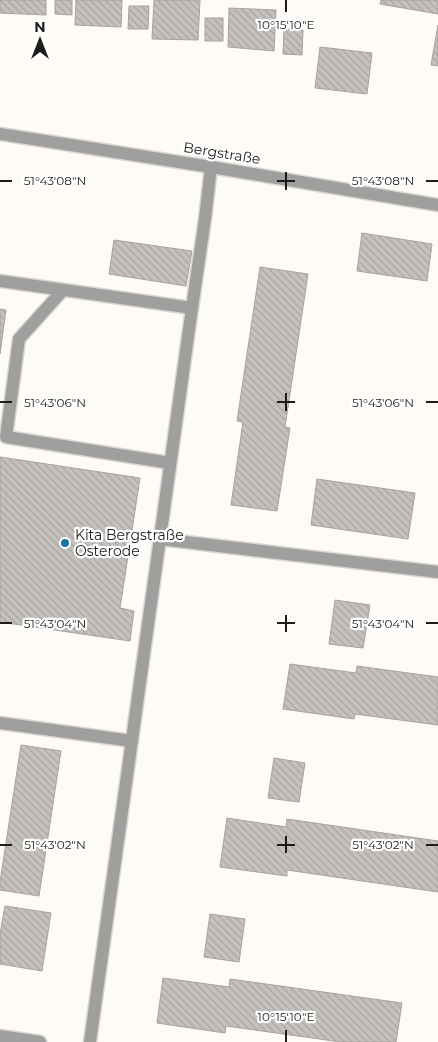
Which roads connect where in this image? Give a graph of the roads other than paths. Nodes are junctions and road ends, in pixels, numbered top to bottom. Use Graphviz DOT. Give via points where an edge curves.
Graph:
graph roads {
  1 [pos="0,134"];
  2 [pos="211,166"];
  3 [pos="438,205"];
  4 [pos="0,281"];
  5 [pos="63,290"];
  6 [pos="192,308"];
  7 [pos="170,463"];
  8 [pos="160,539"];
  9 [pos="438,572"];
  10 [pos="0,723"];
  11 [pos="132,741"];
  12 [pos="0,1036"];
  13 [pos="40,1042"];
  14 [pos="90,1042"];
  1 -- 2 [label="street, Bergstraße"];
  2 -- 3 [label="street, Bergstraße"];
  2 -- 6 [label="street"];
  4 -- 5 [label="street"];
  5 -- 6 [label="street"];
  5 -- 7 [label="street" via="19,339 6,437"];
  6 -- 7 [label="street"];
  7 -- 8 [label="street"];
  8 -- 9 [label="street"];
  8 -- 11 [label="street"];
  10 -- 11 [label="street"];
  11 -- 14 [label="street"];
  12 -- 13 [label="street"];
}
